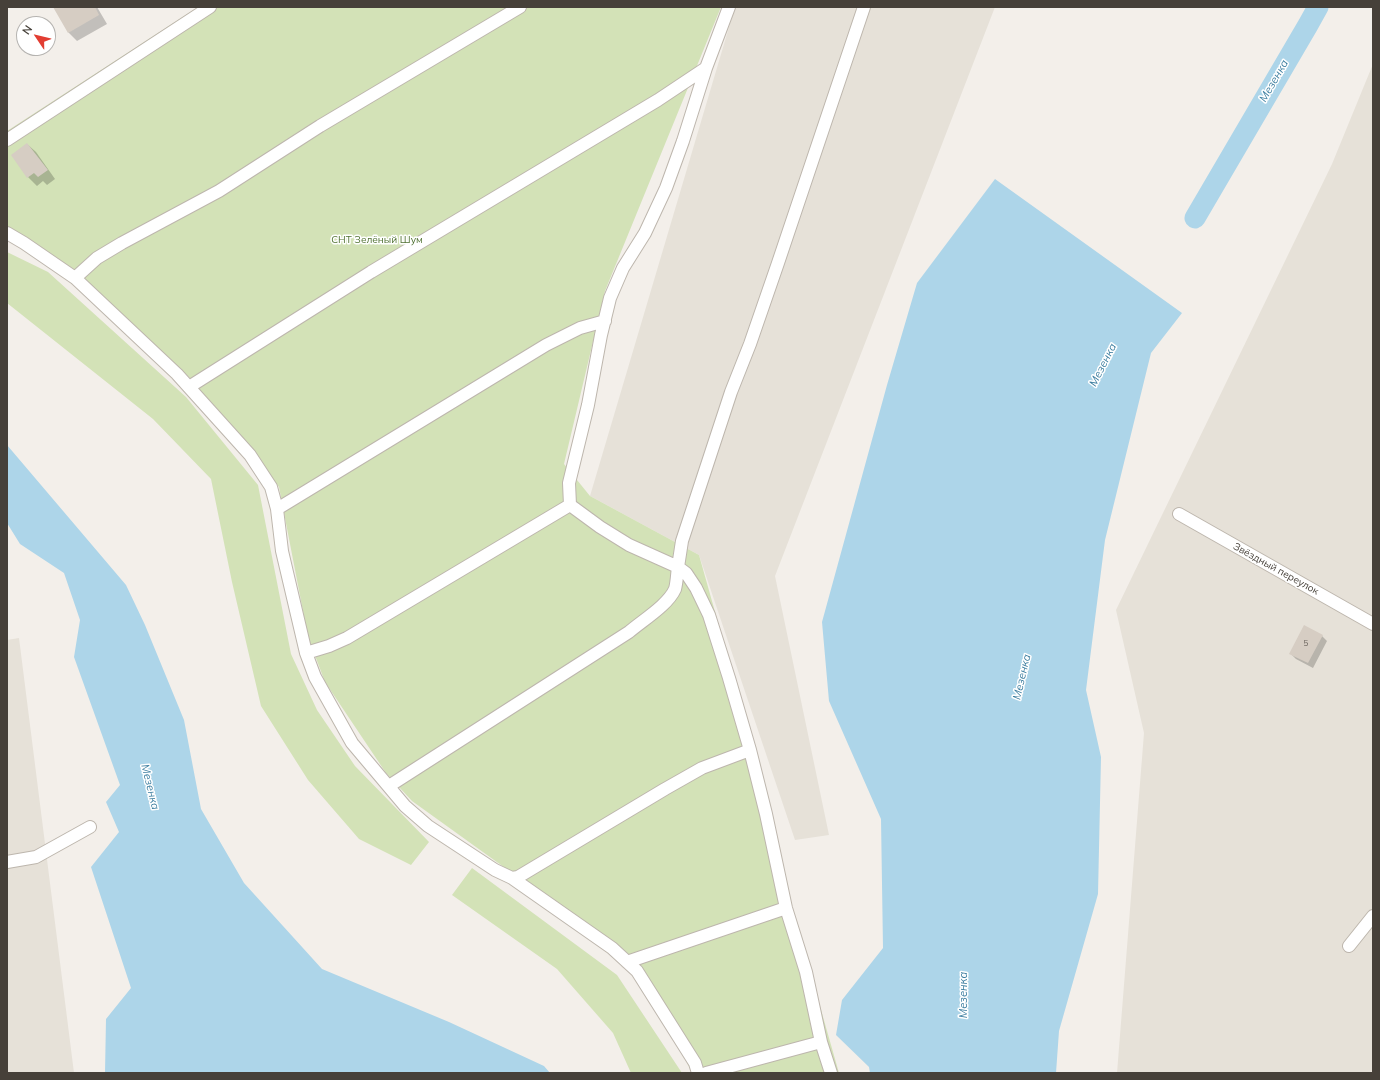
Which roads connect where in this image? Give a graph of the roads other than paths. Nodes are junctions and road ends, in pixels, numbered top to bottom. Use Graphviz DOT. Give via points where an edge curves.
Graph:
graph roads {
  1 [pos="210,7"];
  2 [pos="520,7"];
  3 [pos="729,7"];
  4 [pos="864,7"];
  5 [pos="706,68"];
  6 [pos="7,140"];
  7 [pos="7,233"];
  8 [pos="75,278"];
  9 [pos="605,321"];
  10 [pos="189,387"];
  11 [pos="570,505"];
  12 [pos="277,509"];
  13 [pos="1179,514"];
  14 [pos="678,567"];
  15 [pos="1373,624"];
  16 [pos="306,653"];
  17 [pos="750,750"];
  18 [pos="389,786"];
  19 [pos="90,827"];
  20 [pos="7,862"];
  21 [pos="512,878"];
  22 [pos="786,908"];
  23 [pos="1373,916"];
  24 [pos="1349,946"];
  25 [pos="627,962"];
  26 [pos="821,1042"];
  27 [pos="698,1073"];
  28 [pos="706,1073"];
  29 [pos="831,1073"];
  1 -- 6 [label="street"];
  2 -- 8 [label="street" via="320,126 219,191 122,242"];
  3 -- 5 [label="street"];
  4 -- 14 [label="street" via="778,264 731,392 682,541"];
  5 -- 9 [label="street" via="666,188 610,298"];
  5 -- 10 [label="street" via="658,100 371,272"];
  7 -- 8 [label="street"];
  8 -- 10 [label="street"];
  9 -- 11 [label="street" via="569,483"];
  9 -- 12 [label="street" via="580,328 546,345"];
  10 -- 12 [label="street" via="250,455 271,487"];
  11 -- 14 [label="street" via="600,528 629,545"];
  11 -- 16 [label="street" via="347,638"];
  12 -- 16 [label="street" via="282,551"];
  13 -- 15 [label="street, Звёздный переулок"];
  14 -- 17 [label="street" via="686,573 696,588 709,614"];
  14 -- 18 [label="street" via="675,588 670,596 629,632"];
  16 -- 18 [label="street" via="314,677 352,743"];
  17 -- 21 [label="street" via="702,768 518,877"];
  17 -- 22 [label="street"];
  18 -- 21 [label="street" via="405,806 428,826 494,870"];
  19 -- 20 [label="street" via="36,857"];
  21 -- 25 [label="street" via="612,948"];
  22 -- 25 [label="street"];
  22 -- 26 [label="street" via="806,972"];
  23 -- 24 [label="street"];
  25 -- 27 [label="street" via="637,971 695,1064"];
  26 -- 28 [label="street"];
  26 -- 29 [label="street"];
}
